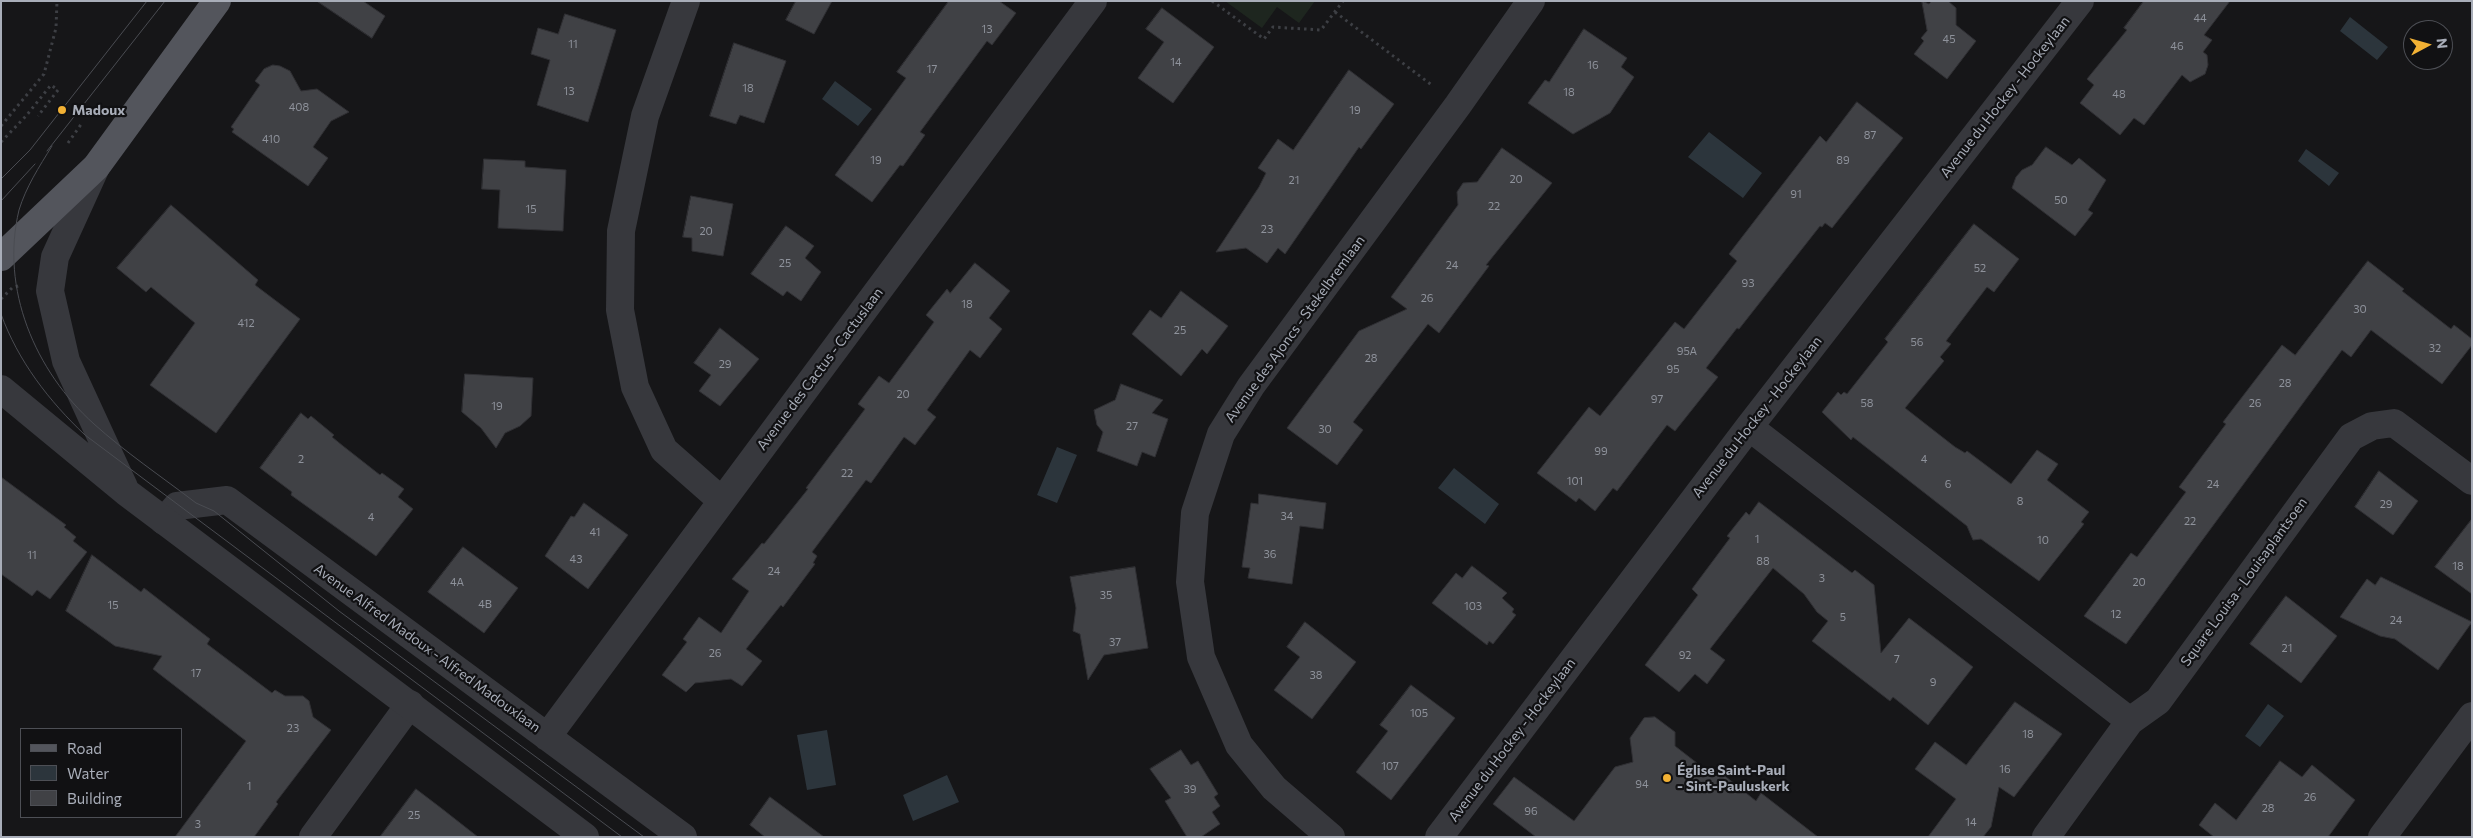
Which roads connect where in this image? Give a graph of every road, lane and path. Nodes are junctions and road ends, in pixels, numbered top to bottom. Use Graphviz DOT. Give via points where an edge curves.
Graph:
graph roads {
  1 [pos="57,1"];
  2 [pos="217,1"];
  3 [pos="686,1"];
  4 [pos="1094,1"];
  5 [pos="1212,1"];
  6 [pos="1343,1"];
  7 [pos="1531,1"];
  8 [pos="2080,1"];
  9 [pos="1335,12"];
  10 [pos="1458,105"];
  11 [pos="38,116"];
  12 [pos="82,123"];
  13 [pos="1,126"];
  14 [pos="1,142"];
  15 [pos="68,143"];
  16 [pos="96,167"];
  17 [pos="1,257"];
  18 [pos="1,389"];
  19 [pos="1749,427"];
  20 [pos="2472,481"];
  21 [pos="126,492"];
  22 [pos="722,501"];
  23 [pos="164,521"];
  24 [pos="410,704"];
  25 [pos="2472,716"];
  26 [pos="2130,721"];
  27 [pos="547,737"];
  28 [pos="313,837"];
  29 [pos="585,837"];
  30 [pos="683,837"];
  31 [pos="1331,837"];
  32 [pos="1439,837"];
  33 [pos="2046,837"];
  34 [pos="2382,837"];
  1 -- 13 [label="path" via="56,28 44,74"];
  2 -- 16 [label="main road"];
  3 -- 22 [label="street" via="646,116 621,231 620,310 634,387 664,450"];
  4 -- 22 [label="street, Avenue des Cactus - Cactuslaan"];
  5 -- 9 [label="path" via="1264,40 1273,27 1321,30"];
  6 -- 9 [label="path"];
  7 -- 10 [label="street, Avenue des Ajoncs - Stekelbremlaan"];
  8 -- 19 [label="street, Avenue du Hockey - Hockeylaan"];
  9 -- 10 [label="path"];
  10 -- 31 [label="street, Avenue des Ajoncs - Stekelbremlaan" via="1250,386 1220,434 1196,513 1190,582 1201,657 1239,745 1274,788"];
  11 -- 14 [label="path" via="58,90 51,84"];
  12 -- 15 [label="path"];
  16 -- 17 [label="main road"];
  16 -- 21 [label="street" via="55,257 50,291 66,361"];
  18 -- 21 [label="street"];
  19 -- 26 [label="street"];
  19 -- 32 [label="street, Avenue du Hockey - Hockeylaan"];
  20 -- 26 [label="street, Square Louisa - Louisaplantsoen" via="2394,423 2372,426 2351,436 2158,701"];
  21 -- 23 [label="street"];
  22 -- 27 [label="street, Avenue des Cactus - Cactuslaan"];
  23 -- 24 [label="street"];
  23 -- 27 [label="street, Avenue Alfred Madoux - Alfred Madouxlaan" via="177,506 227,500"];
  24 -- 28 [label="street"];
  24 -- 29 [label="street"];
  25 -- 34 [label="street"];
  26 -- 33 [label="street, Square Louisa - Louisaplantsoen"];
  27 -- 30 [label="street, Avenue Alfred Madoux - Alfred Madouxlaan"];
}
